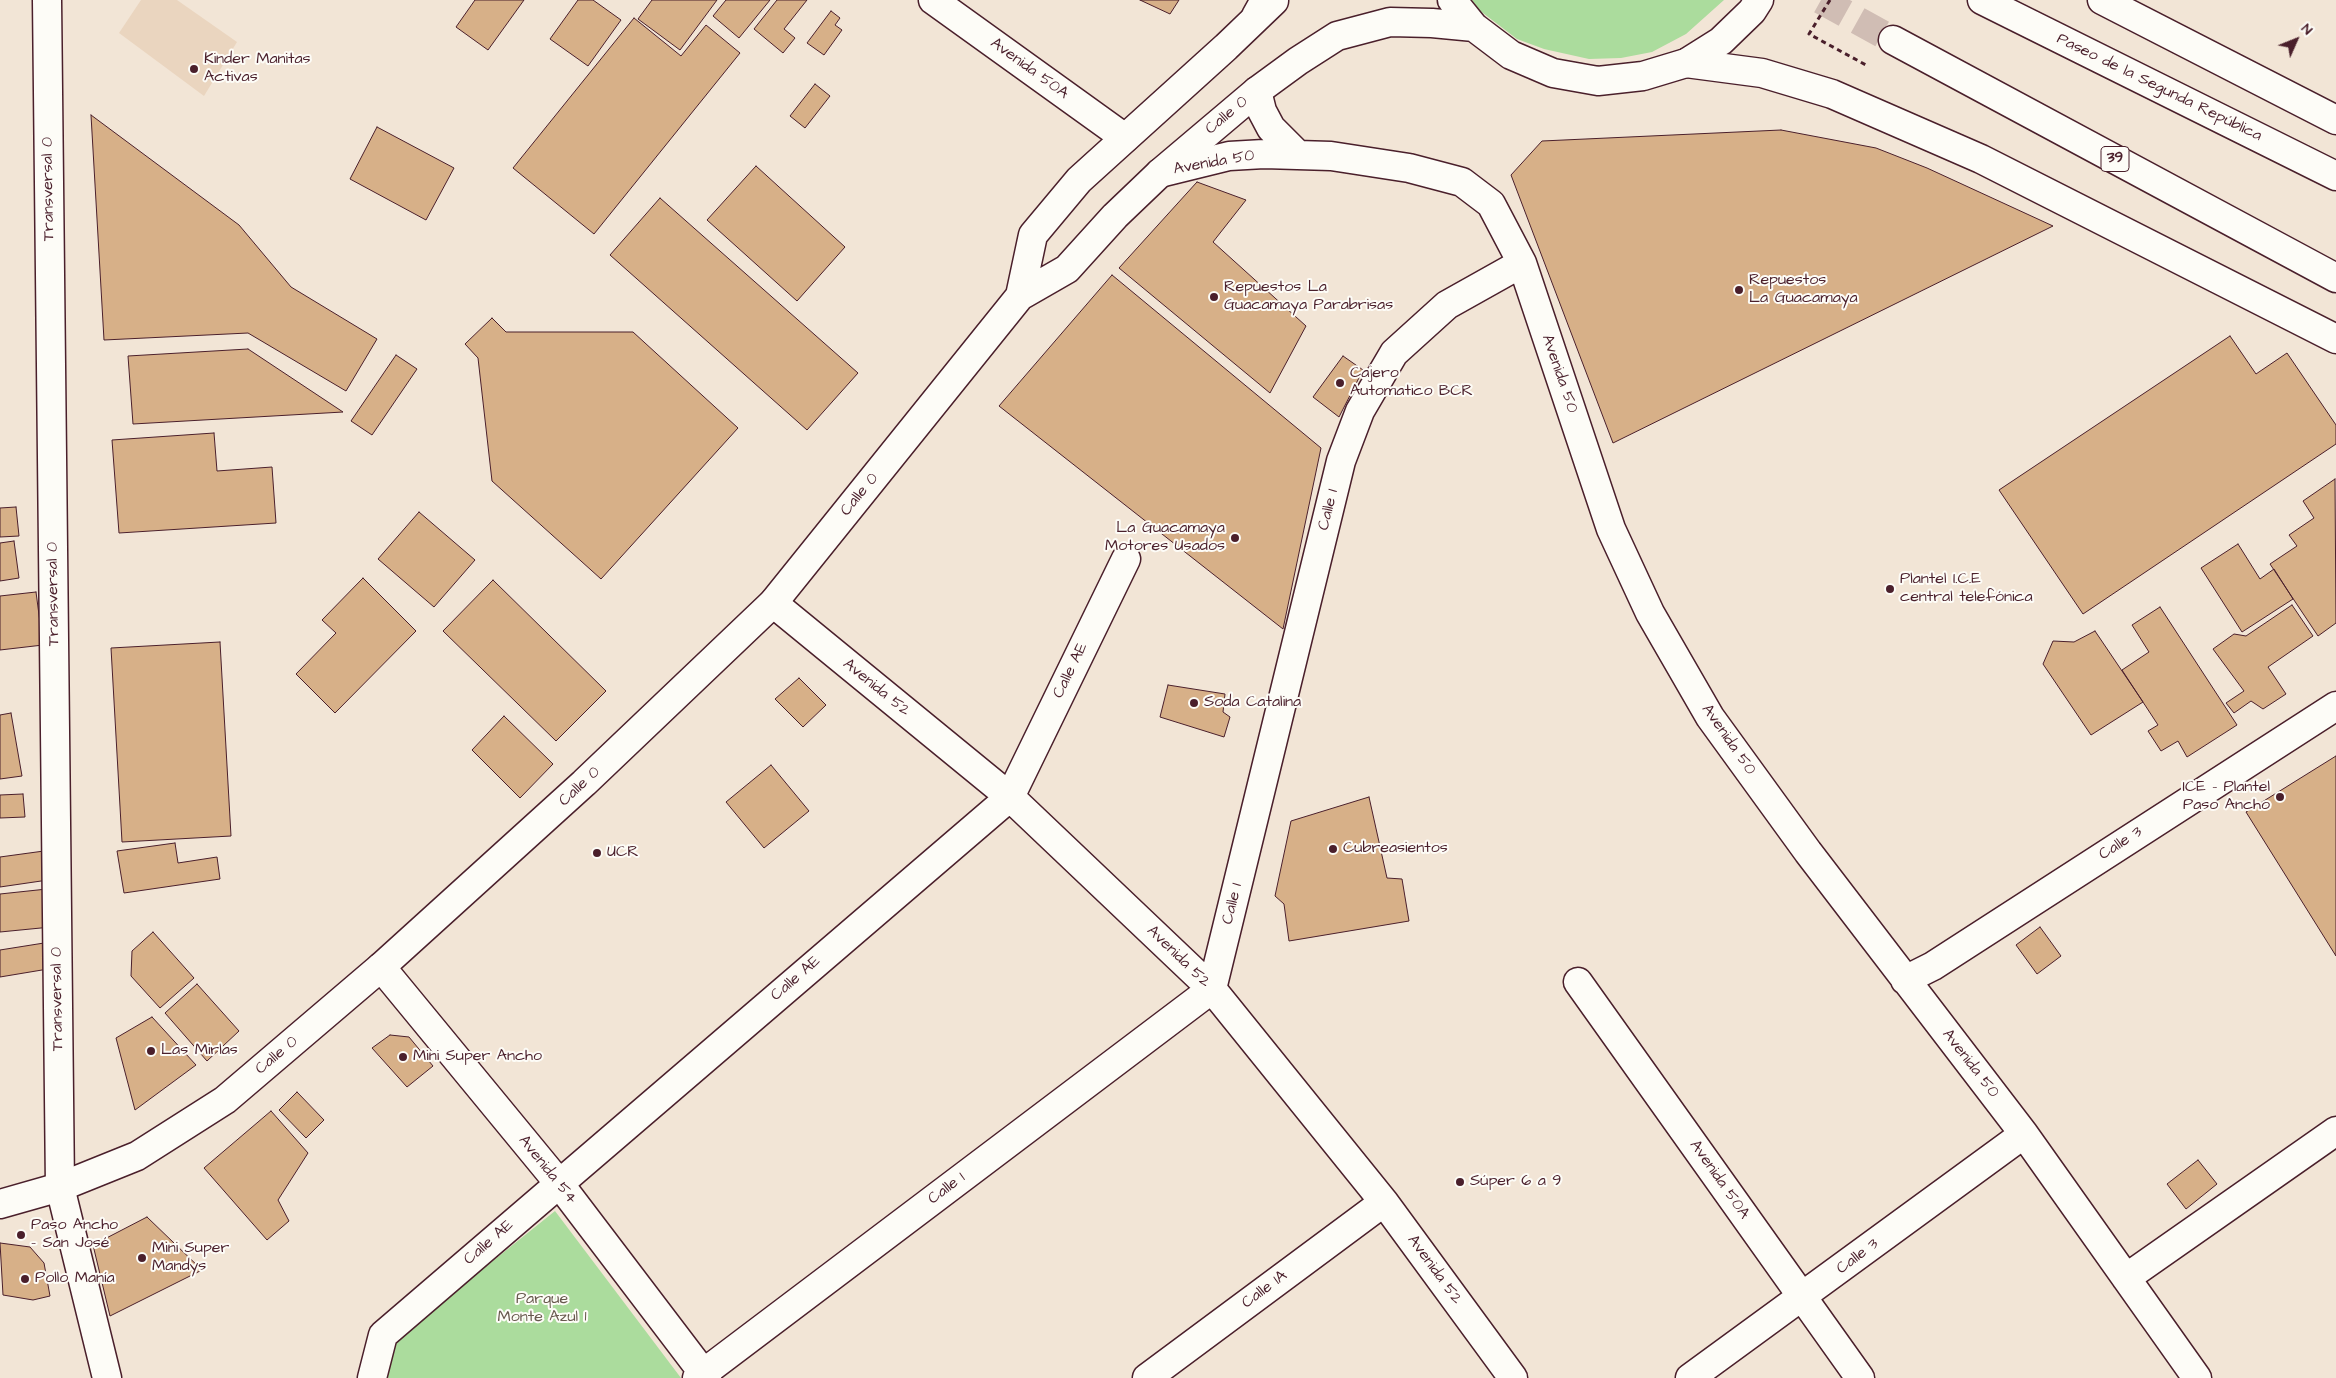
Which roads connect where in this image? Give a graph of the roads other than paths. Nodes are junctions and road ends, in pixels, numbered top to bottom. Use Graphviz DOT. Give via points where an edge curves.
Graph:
graph roads {
  1 [pos="47,0"];
  2 [pos="933,0"];
  3 [pos="1452,0"];
  4 [pos="1759,0"];
  5 [pos="1982,0"];
  6 [pos="2102,0"];
  7 [pos="1265,5"];
  8 [pos="1474,27"];
  9 [pos="1893,40"];
  10 [pos="1686,63"];
  11 [pos="1257,91"];
  12 [pos="2336,120"];
  13 [pos="1125,138"];
  14 [pos="1298,155"];
  15 [pos="1160,173"];
  16 [pos="2336,176"];
  17 [pos="1522,263"];
  18 [pos="2336,278"];
  19 [pos="1020,296"];
  20 [pos="2336,339"];
  21 [pos="1126,559"];
  22 [pos="773,603"];
  23 [pos="2336,706"];
  24 [pos="1010,796"];
  25 [pos="381,967"];
  26 [pos="1905,980"];
  27 [pos="1578,982"];
  28 [pos="1212,989"];
  29 [pos="2336,1131"];
  30 [pos="2024,1134"];
  31 [pos="558,1182"];
  32 [pos="60,1187"];
  33 [pos="1384,1202"];
  34 [pos="0,1204"];
  35 [pos="2126,1278"];
  36 [pos="1802,1298"];
  37 [pos="702,1376"];
  38 [pos="107,1378"];
  39 [pos="372,1378"];
  40 [pos="1147,1378"];
  41 [pos="1513,1378"];
  42 [pos="1690,1378"];
  43 [pos="1860,1378"];
  44 [pos="2197,1378"];
  1 -- 32 [label="main road, Transversal 0"];
  2 -- 13 [label="main road, Avenida 50A"];
  3 -- 8 [label="main road"];
  4 -- 10 [label="main road" via="1722,41"];
  5 -- 16 [label="main road, Paseo de la Segunda República"];
  6 -- 12 [label="main road"];
  7 -- 13 [label="main road, Calle 0" via="1226,47"];
  8 -- 10 [label="main road" via="1511,55 1553,73 1580,78 1598,80 1643,76"];
  8 -- 11 [label="main road, Calle 0" via="1390,22 1337,36"];
  9 -- 18 [label="main road, 39"];
  10 -- 20 [label="main road" via="1762,73 1832,94 1981,159"];
  11 -- 14 [label="main road" via="1271,128"];
  11 -- 15 [label="main road, Calle 0"];
  13 -- 19 [label="main road, Calle 0" via="1079,180 1033,235"];
  14 -- 15 [label="main road, Avenida 50" via="1229,156"];
  14 -- 17 [label="main road, Avenida 50" via="1331,156 1409,168 1462,182 1491,204"];
  15 -- 19 [label="main road, Calle 0" via="1067,269"];
  17 -- 26 [label="main road, Avenida 50" via="1611,529 1650,613 1710,717"];
  17 -- 28 [label="main road, Calle 1" via="1447,305 1420,329 1394,353 1360,411 1341,462"];
  19 -- 22 [label="main road, Calle 0"];
  21 -- 24 [label="main road, Calle AE"];
  22 -- 24 [label="main road, Avenida 52"];
  22 -- 25 [label="main road, Calle 0" via="584,783"];
  23 -- 26 [label="main road, Calle 3" via="1933,966"];
  24 -- 28 [label="main road, Avenida 52"];
  24 -- 31 [label="main road, Calle AE"];
  25 -- 31 [label="main road, Avenida 54"];
  25 -- 32 [label="main road, Calle 0" via="225,1100 137,1156"];
  26 -- 30 [label="main road, Avenida 50"];
  27 -- 36 [label="main road, Avenida 50A"];
  28 -- 33 [label="main road, Avenida 52"];
  28 -- 37 [label="main road, Calle 1"];
  29 -- 35 [label="main road"];
  30 -- 35 [label="main road, Avenida 50"];
  30 -- 36 [label="main road, Calle 3"];
  31 -- 37 [label="main road, Avenida 54"];
  31 -- 39 [label="main road, Calle AE" via="383,1335"];
  32 -- 34 [label="main road, Calle 0"];
  32 -- 38 [label="main road, Transversal 0"];
  33 -- 40 [label="main road, Calle 1A"];
  33 -- 41 [label="main road, Avenida 52"];
  35 -- 44 [label="main road, Avenida 50"];
  36 -- 42 [label="main road, Calle 3"];
  36 -- 43 [label="main road, Avenida 50A"];
}
